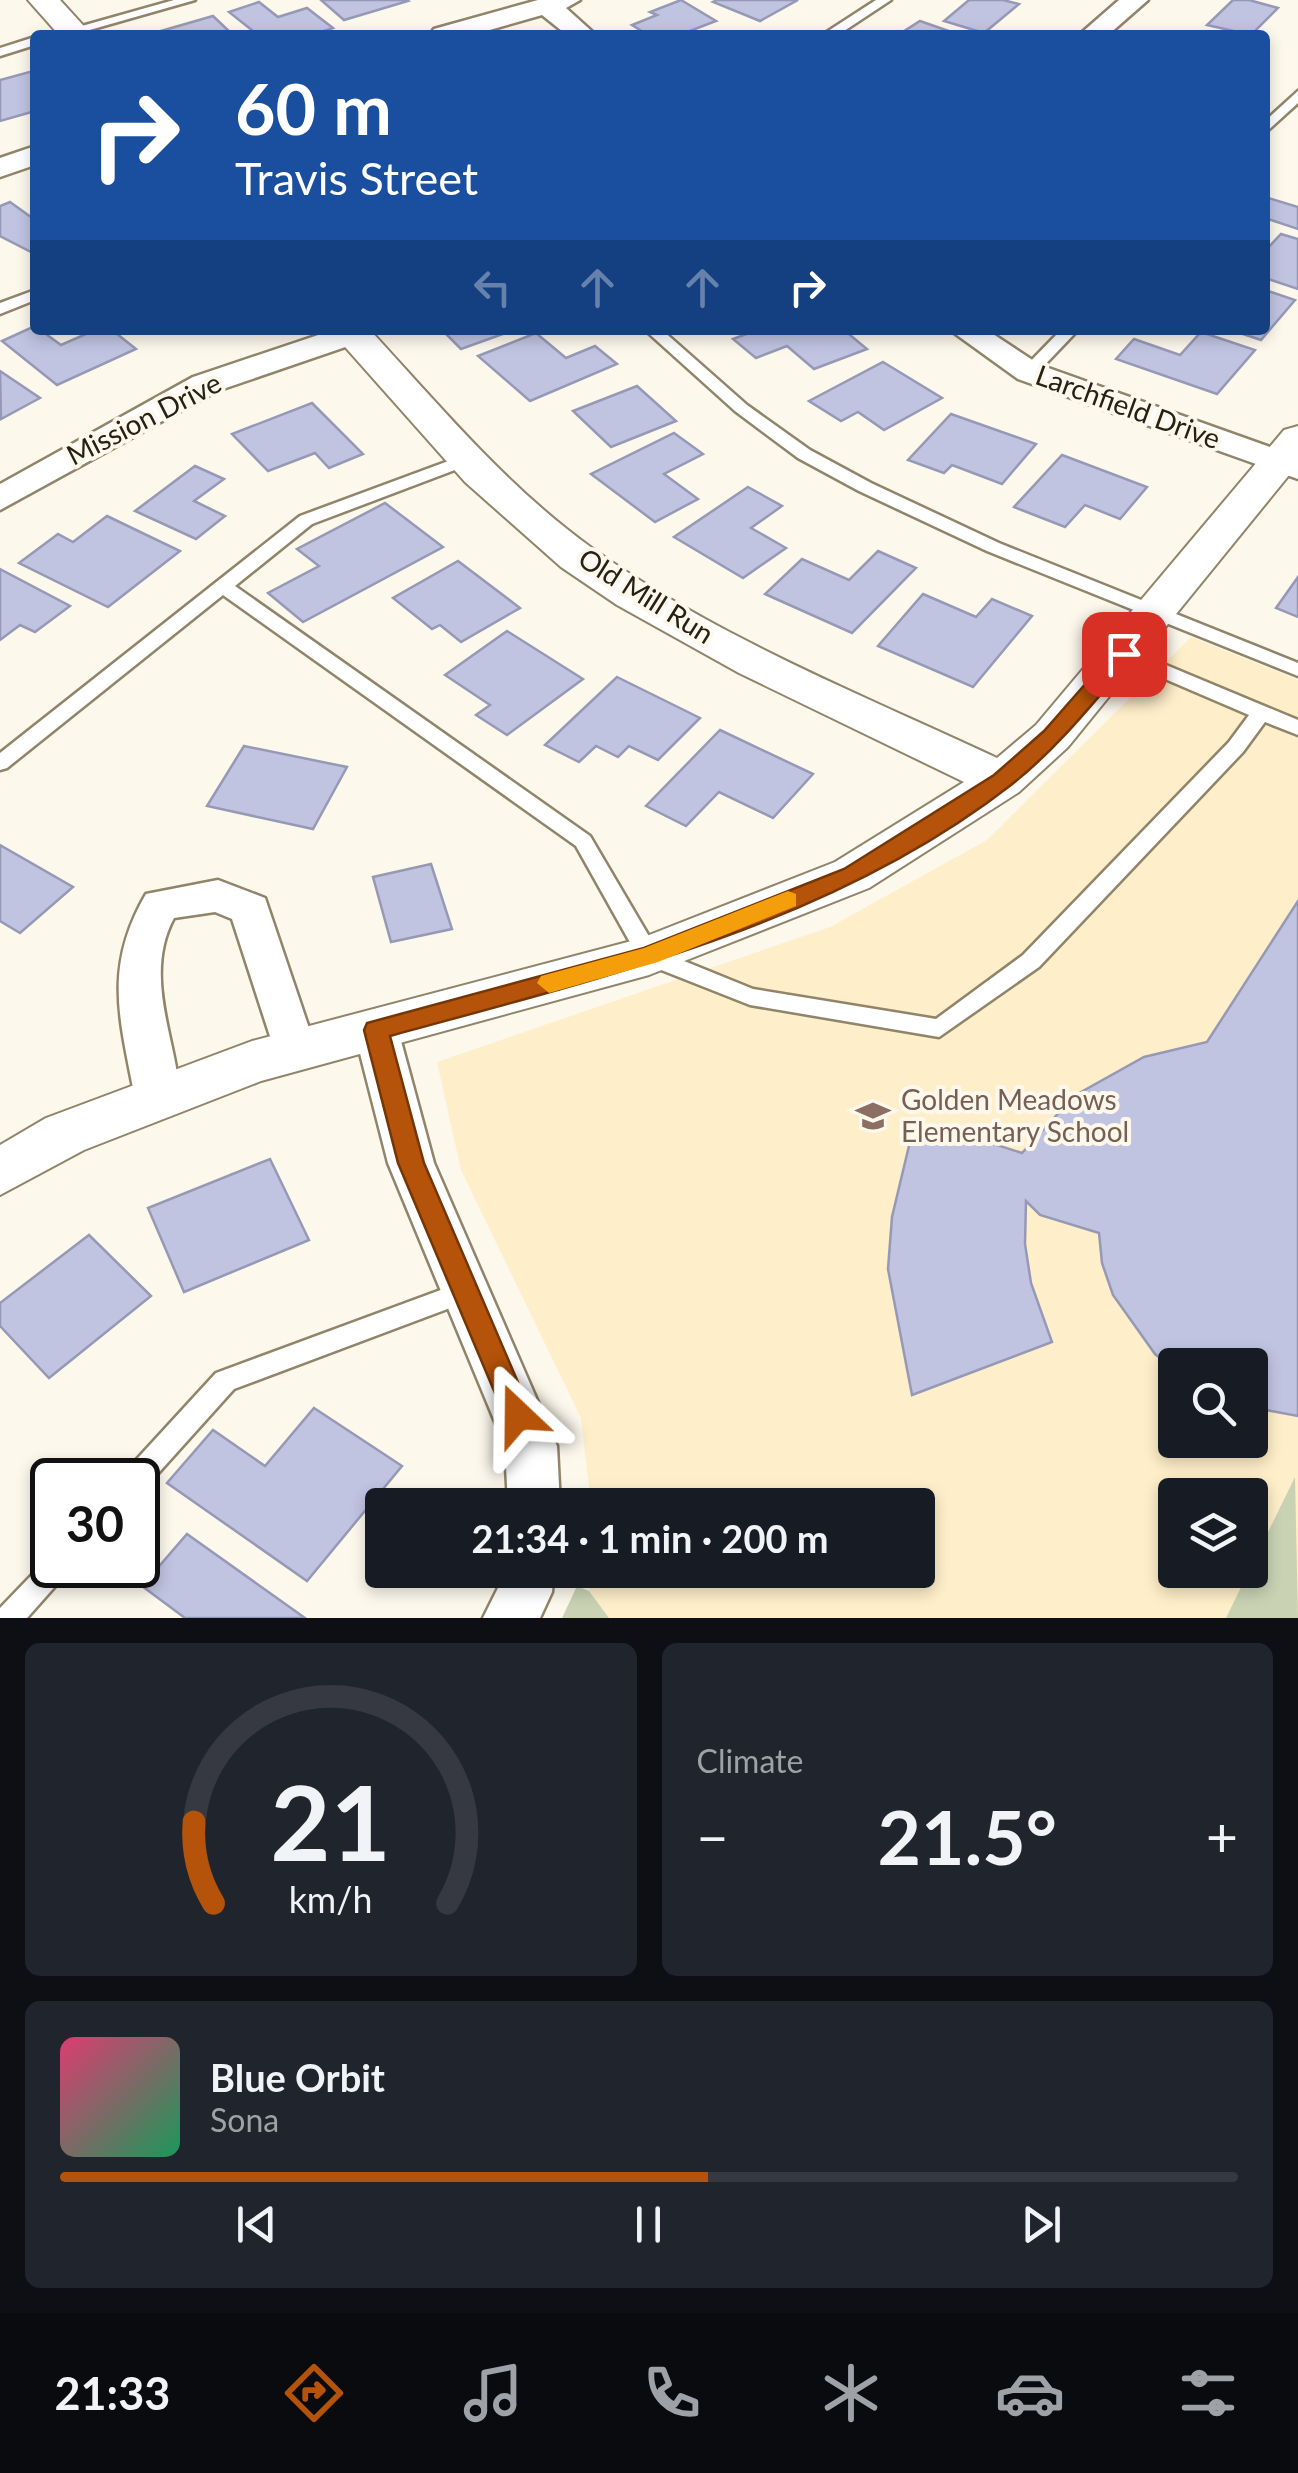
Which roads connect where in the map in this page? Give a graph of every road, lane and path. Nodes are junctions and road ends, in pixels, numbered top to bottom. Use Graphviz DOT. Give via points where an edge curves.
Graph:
graph roads {
  1 [pos="43,0"];
  2 [pos="189,0"];
  3 [pos="885,0"];
  4 [pos="1135,0"];
  5 [pos="557,3"];
  6 [pos="65,30"];
  7 [pos="82,30"];
  8 [pos="461,30"];
  9 [pos="580,30"];
  10 [pos="836,30"];
  11 [pos="1098,30"];
  12 [pos="30,43"];
  13 [pos="0,52"];
  14 [pos="1298,95"];
  15 [pos="1270,124"];
  16 [pos="30,157"];
  17 [pos="0,168"];
  18 [pos="30,296"];
  19 [pos="0,308"];
  20 [pos="342,335"];
  21 [pos="353,335"];
  22 [pos="658,335"];
  23 [pos="974,335"];
  24 [pos="1065,335"];
  25 [pos="1029,372"];
  26 [pos="1292,456"];
  27 [pos="470,458"];
  28 [pos="0,499"];
  29 [pos="223,586"];
  30 [pos="1157,612"];
  31 [pos="1124,654"];
  32 [pos="1298,670"];
  33 [pos="1262,712"];
  34 [pos="1298,728"];
  35 [pos="0,763"];
  36 [pos="1002,780"];
  37 [pos="649,956"];
  38 [pos="376,1030"];
  39 [pos="294,1049"];
  40 [pos="158,1098"];
  41 [pos="0,1172"];
  42 [pos="465,1292"];
  43 [pos="155,1458"];
  44 [pos="533,1488"];
  45 [pos="37,1588"];
  46 [pos="526,1588"];
  47 [pos="9,1618"];
  48 [pos="510,1618"];
  1 -- 6 [label="street"];
  2 -- 7 [label="lane"];
  3 -- 10 [label="lane"];
  4 -- 11 [label="street"];
  5 -- 8 [label="street"];
  5 -- 9 [label="street"];
  12 -- 13 [label="lane"];
  14 -- 15 [label="lane"];
  16 -- 17 [label="street"];
  18 -- 19 [label="lane"];
  20 -- 28 [label="street, Mission Drive" via="165,402"];
  21 -- 27 [label="street, Old Mill Run"];
  22 -- 30 [label="lane" via="804,454 993,546"];
  23 -- 25 [label="street, Larchfield Drive"];
  24 -- 25 [label="lane"];
  25 -- 26 [label="street, Larchfield Drive"];
  26 -- 30 [label="street"];
  27 -- 29 [label="lane" via="306,520"];
  27 -- 36 [label="street, Old Mill Run" via="526,517 610,578 720,643"];
  29 -- 35 [label="lane"];
  29 -- 37 [label="lane" via="583,840"];
  30 -- 31 [label="street"];
  30 -- 32 [label="lane"];
  31 -- 33 [label="lane"];
  31 -- 36 [label="street" via="1052,736"];
  33 -- 34 [label="lane"];
  33 -- 37 [label="lane" via="1031,961 939,1028 750,997"];
  36 -- 37 [label="street" via="852,875"];
  37 -- 38 [label="street"];
  38 -- 39 [label="street"];
  38 -- 42 [label="street" via="411,1163"];
  39 -- 40 [label="street"];
  39 -- 40 [label="street" via="250,909 218,896 161,905 143,930 139,976 140,1020"];
  40 -- 41 [label="street" via="65,1134"];
  42 -- 43 [label="lane" via="224,1381"];
  42 -- 44 [label="street" via="531,1446"];
  45 -- 47 [label="lane"];
  46 -- 48 [label="street"];
}
